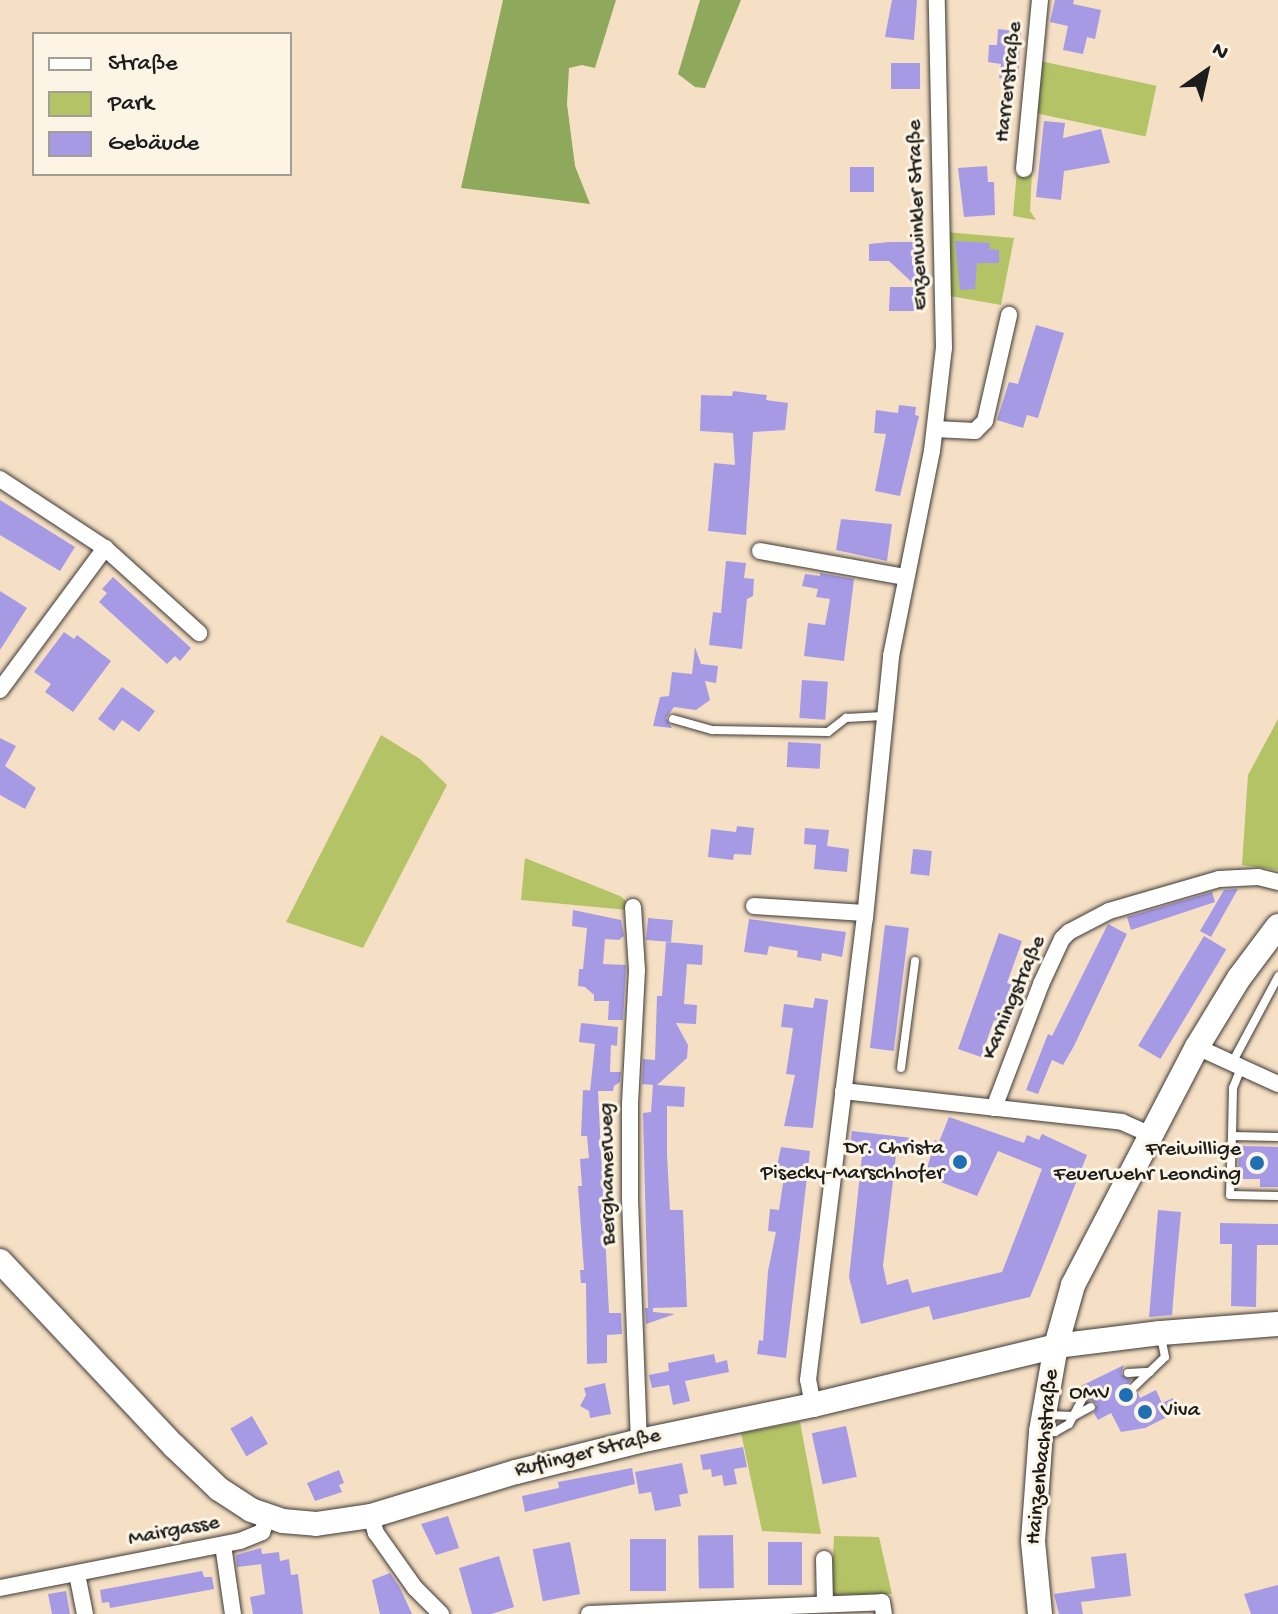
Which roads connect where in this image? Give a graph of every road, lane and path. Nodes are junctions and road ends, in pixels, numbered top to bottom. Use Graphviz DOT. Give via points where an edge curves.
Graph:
graph roads {
  1 [pos="937,0"];
  2 [pos="1040,0"];
  3 [pos="1024,169"];
  4 [pos="1009,315"];
  5 [pos="935,429"];
  6 [pos="0,479"];
  7 [pos="105,548"];
  8 [pos="760,551"];
  9 [pos="905,577"];
  10 [pos="199,633"];
  11 [pos="0,690"];
  12 [pos="883,716"];
  13 [pos="673,719"];
  14 [pos="1278,882"];
  15 [pos="754,906"];
  16 [pos="633,907"];
  17 [pos="865,913"];
  18 [pos="1278,926"];
  19 [pos="915,961"];
  20 [pos="1278,977"];
  21 [pos="1197,1047"];
  22 [pos="1237,1065"];
  23 [pos="901,1068"];
  24 [pos="1278,1084"];
  25 [pos="843,1091"];
  26 [pos="994,1108"];
  27 [pos="1151,1135"];
  28 [pos="1232,1136"];
  29 [pos="1278,1137"];
  30 [pos="1278,1196"];
  31 [pos="0,1261"];
  32 [pos="1278,1324"];
  33 [pos="1160,1333"];
  34 [pos="1056,1346"];
  35 [pos="1150,1372"];
  36 [pos="1128,1373"];
  37 [pos="1134,1387"];
  38 [pos="1085,1394"];
  39 [pos="813,1405"];
  40 [pos="1091,1407"];
  41 [pos="1074,1416"];
  42 [pos="1042,1423"];
  43 [pos="639,1441"];
  44 [pos="268,1516"];
  45 [pos="371,1516"];
  46 [pos="223,1545"];
  47 [pos="824,1559"];
  48 [pos="77,1574"];
  49 [pos="0,1588"];
  50 [pos="825,1604"];
  51 [pos="85,1614"];
  52 [pos="233,1614"];
  53 [pos="441,1614"];
  54 [pos="589,1614"];
  55 [pos="884,1614"];
  56 [pos="1040,1614"];
  1 -- 5 [label="street, Enzenwinkler Straße" via="945,301"];
  2 -- 3 [label="street, Harrerstraße"];
  4 -- 5 [label="street" via="985,421 975,431"];
  5 -- 9 [label="street, Enzenwinkler Straße"];
  6 -- 7 [label="street"];
  7 -- 10 [label="street"];
  7 -- 11 [label="street"];
  8 -- 9 [label="street"];
  9 -- 12 [label="street, Enzenwinkler Straße"];
  12 -- 13 [label="lane" via="846,718 828,732 712,730"];
  12 -- 17 [label="street, Enzenwinkler Straße"];
  14 -- 26 [label="street, Karningstraße" via="1219,879 1109,911 1069,932 1041,984"];
  15 -- 17 [label="street"];
  16 -- 43 [label="street, Berghamerweg" via="637,970 630,1203"];
  17 -- 25 [label="street, Enzenwinkler Straße"];
  18 -- 21 [label="street, Hainzenbachstraße"];
  19 -- 23 [label="lane"];
  20 -- 22 [label="lane"];
  21 -- 22 [label="street"];
  21 -- 27 [label="street, Hainzenbachstraße"];
  22 -- 24 [label="street"];
  22 -- 28 [label="lane"];
  25 -- 26 [label="street"];
  25 -- 39 [label="street, Enzenwinkler Straße" via="808,1380"];
  26 -- 27 [label="street" via="1122,1122"];
  27 -- 34 [label="street, Hainzenbachstraße" via="1084,1261"];
  28 -- 29 [label="lane"];
  28 -- 30 [label="lane" via="1230,1195"];
  31 -- 44 [label="street, Ruflinger Straße" via="204,1476 236,1501"];
  32 -- 33 [label="street, Ruflinger Straße"];
  33 -- 34 [label="street, Ruflinger Straße"];
  33 -- 35 [label="lane" via="1165,1357"];
  34 -- 39 [label="street, Ruflinger Straße"];
  34 -- 42 [label="street, Hainzenbachstraße"];
  35 -- 36 [label="lane"];
  35 -- 37 [label="lane"];
  38 -- 41 [label="lane"];
  39 -- 43 [label="street, Ruflinger Straße"];
  40 -- 41 [label="lane"];
  41 -- 42 [label="lane"];
  41 -- 42 [label="lane" via="1061,1431"];
  42 -- 56 [label="street, Hainzenbachstraße" via="1033,1541"];
  43 -- 45 [label="street, Ruflinger Straße"];
  44 -- 45 [label="street, Ruflinger Straße" via="316,1524"];
  44 -- 46 [label="street, Mairgasse" via="262,1532"];
  45 -- 53 [label="street" via="376,1533 415,1588"];
  46 -- 48 [label="street, Mairgasse"];
  46 -- 52 [label="street"];
  47 -- 50 [label="street"];
  48 -- 49 [label="street, Mairgasse"];
  48 -- 51 [label="street"];
  50 -- 54 [label="street"];
  50 -- 55 [label="street" via="882,1602"];
}
